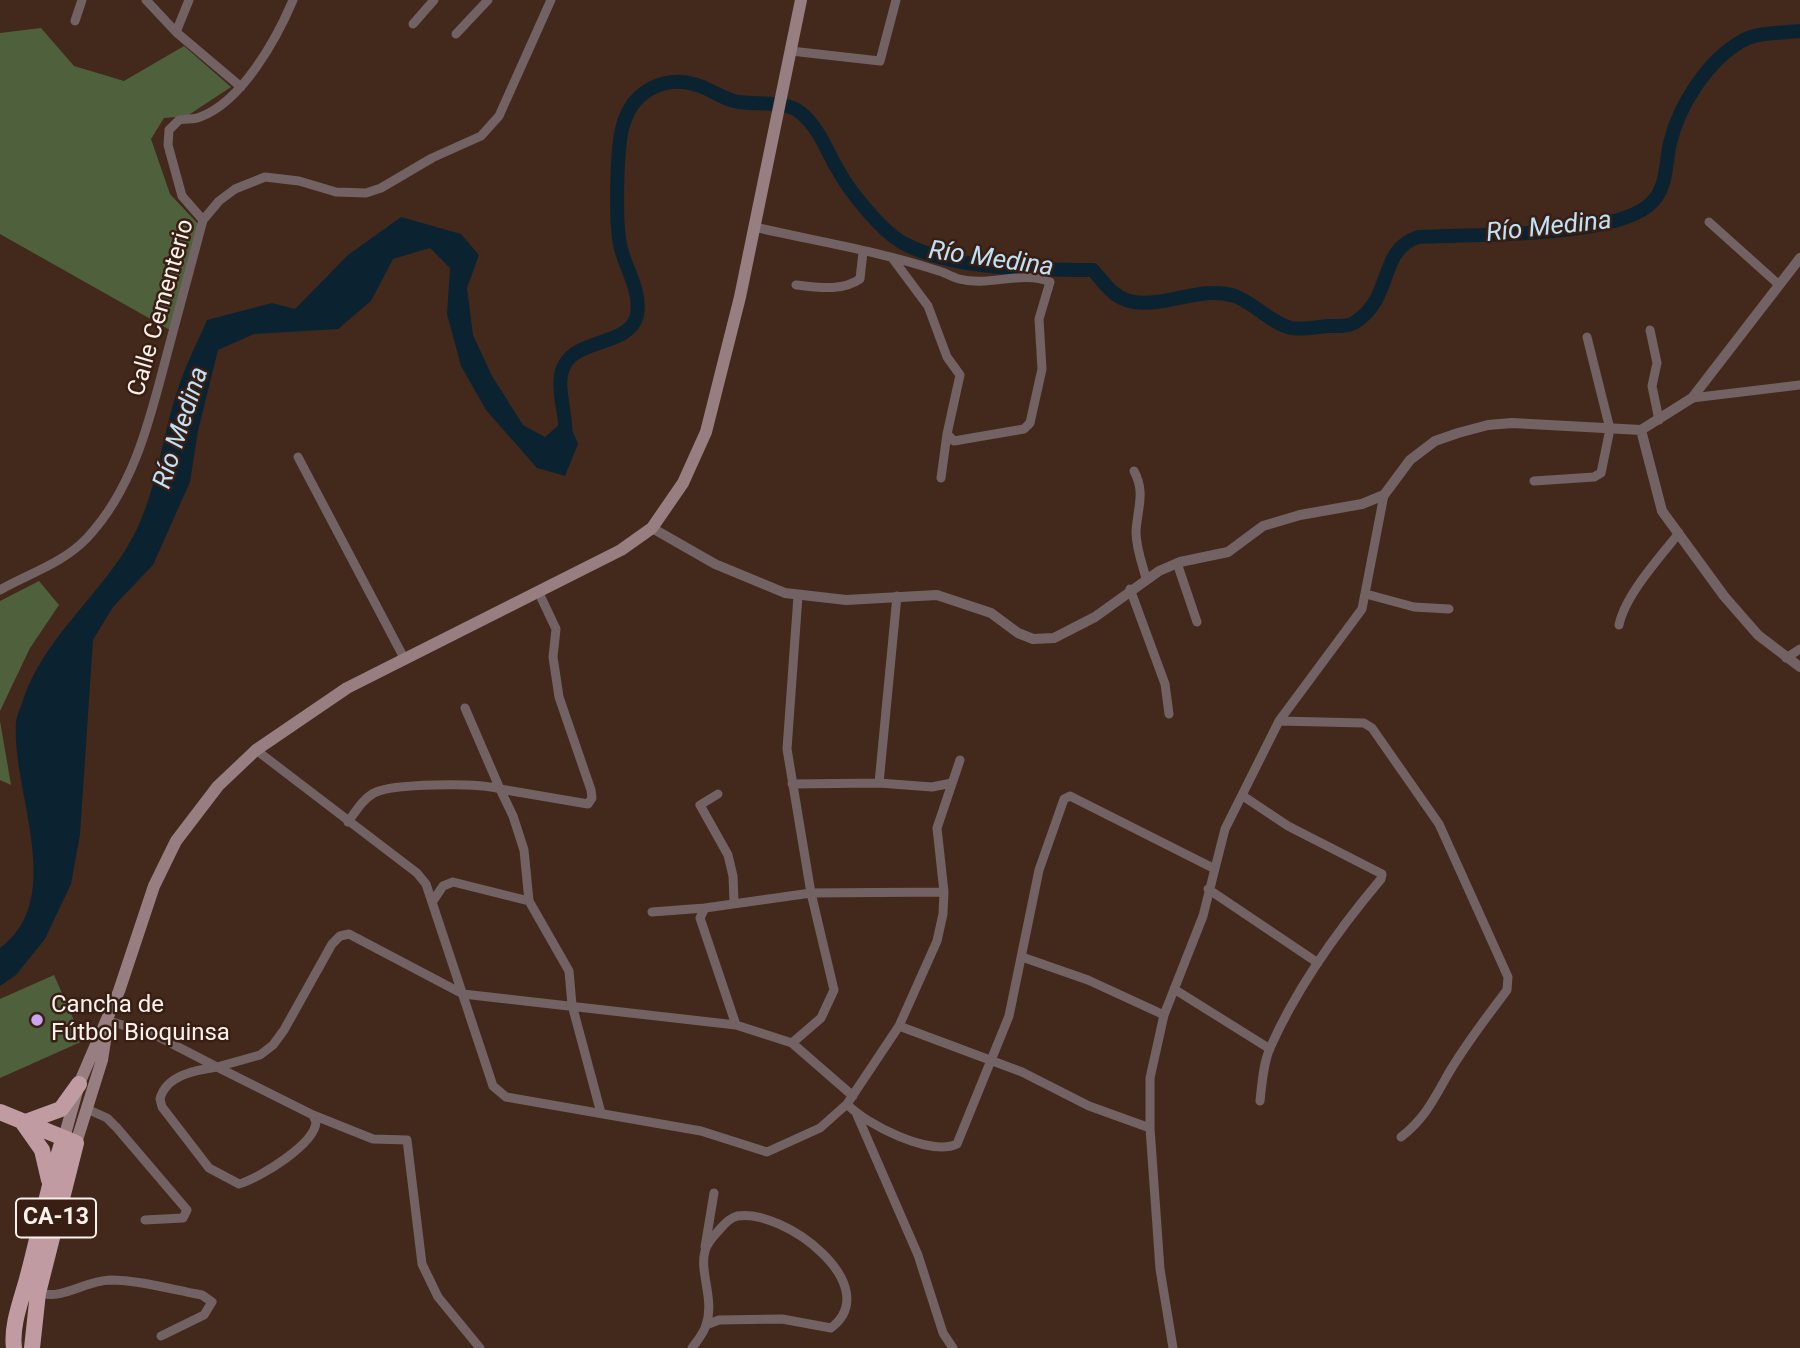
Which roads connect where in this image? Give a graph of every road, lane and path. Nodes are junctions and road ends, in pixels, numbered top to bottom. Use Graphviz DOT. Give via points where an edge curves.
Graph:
graph roads {
  1 [pos="82,0"];
  2 [pos="146,0"];
  3 [pos="189,0"];
  4 [pos="293,0"];
  5 [pos="434,0"];
  6 [pos="488,0"];
  7 [pos="551,0"];
  8 [pos="802,0"];
  9 [pos="896,0"];
  10 [pos="75,20"];
  11 [pos="413,24"];
  12 [pos="176,33"];
  13 [pos="456,33"];
  14 [pos="791,51"];
  15 [pos="241,87"];
  16 [pos="203,220"];
  17 [pos="1709,222"];
  18 [pos="754,227"];
  19 [pos="863,252"];
  20 [pos="1800,258"];
  21 [pos="893,259"];
  22 [pos="1777,283"];
  23 [pos="796,285"];
  24 [pos="1650,330"];
  25 [pos="1587,337"];
  26 [pos="1800,385"];
  27 [pos="1692,398"];
  28 [pos="1659,420"];
  29 [pos="1610,429"];
  30 [pos="1641,430"];
  31 [pos="947,434"];
  32 [pos="298,457"];
  33 [pos="1134,471"];
  34 [pos="941,478"];
  35 [pos="1534,481"];
  36 [pos="1384,495"];
  37 [pos="652,528"];
  38 [pos="1679,533"];
  39 [pos="1177,563"];
  40 [pos="1146,578"];
  41 [pos="1130,589"];
  42 [pos="0,590"];
  43 [pos="538,591"];
  44 [pos="1366,594"];
  45 [pos="798,596"];
  46 [pos="897,596"];
  47 [pos="1449,609"];
  48 [pos="1197,622"];
  49 [pos="1619,625"];
  50 [pos="1800,649"];
  51 [pos="404,658"];
  52 [pos="1786,658"];
  53 [pos="1800,667"];
  54 [pos="465,708"];
  55 [pos="1169,714"];
  56 [pos="1279,721"];
  57 [pos="256,750"];
  58 [pos="960,760"];
  59 [pos="879,783"];
  60 [pos="952,783"];
  61 [pos="792,784"];
  62 [pos="500,789"];
  63 [pos="718,794"];
  64 [pos="1242,796"];
  65 [pos="348,822"];
  66 [pos="1213,869"];
  67 [pos="1208,888"];
  68 [pos="944,892"];
  69 [pos="811,893"];
  70 [pos="433,901"];
  71 [pos="528,901"];
  72 [pos="734,902"];
  73 [pos="705,908"];
  74 [pos="652,912"];
  75 [pos="1022,957"];
  76 [pos="1318,963"];
  77 [pos="1174,989"];
  78 [pos="463,994"];
  79 [pos="572,1005"];
  80 [pos="1164,1014"];
  81 [pos="106,1020"];
  82 [pos="736,1025"];
  83 [pos="899,1026"];
  84 [pos="792,1043"];
  85 [pos="1270,1049"];
  86 [pos="992,1060"];
  87 [pos="217,1067"];
  88 [pos="79,1084"];
  89 [pos="850,1100"];
  90 [pos="1260,1101"];
  91 [pos="87,1110"];
  92 [pos="0,1112"];
  93 [pos="601,1113"];
  94 [pos="313,1115"];
  95 [pos="857,1115"];
  96 [pos="23,1122"];
  97 [pos="1150,1128"];
  98 [pos="1401,1137"];
  99 [pos="70,1141"];
  100 [pos="49,1182"];
  101 [pos="714,1193"];
  102 [pos="145,1220"];
  103 [pos="704,1252"];
  104 [pos="38,1293"];
  105 [pos="706,1325"];
  106 [pos="161,1336"];
  107 [pos="12,1345"];
  108 [pos="32,1348"];
  109 [pos="480,1348"];
  110 [pos="692,1348"];
  111 [pos="953,1348"];
  112 [pos="1172,1348"];
  1 -- 10 [label="street"];
  2 -- 12 [label="street"];
  3 -- 12 [label="street"];
  4 -- 15 [label="street"];
  5 -- 11 [label="street"];
  6 -- 13 [label="street"];
  7 -- 16 [label="street, Calle Cementerio" via="499,116 481,135 366,192 336,192 265,177 219,201"];
  8 -- 14 [label="main road"];
  9 -- 14 [label="street" via="880,61"];
  12 -- 15 [label="street"];
  14 -- 18 [label="main road"];
  15 -- 16 [label="street" via="213,111 175,123 168,135 182,196"];
  16 -- 42 [label="street, Calle Cementerio" via="150,418 119,493 85,540 54,564"];
  17 -- 22 [label="street"];
  18 -- 19 [label="street"];
  18 -- 37 [label="main road" via="706,432 684,483"];
  19 -- 21 [label="street"];
  19 -- 23 [label="street" via="860,279 852,285"];
  20 -- 22 [label="street"];
  21 -- 31 [label="street" via="928,306 947,358 960,375"];
  21 -- 31 [label="street" via="959,279 1040,278 1050,282 1039,319 1042,369 1030,424 1024,429 954,441"];
  22 -- 27 [label="street"];
  24 -- 28 [label="street" via="1657,363 1652,386"];
  25 -- 29 [label="street"];
  26 -- 27 [label="street"];
  27 -- 28 [label="street"];
  28 -- 30 [label="street"];
  29 -- 30 [label="street"];
  29 -- 35 [label="street" via="1601,473"];
  29 -- 36 [label="street" via="1512,423 1458,433 1434,442 1410,460"];
  30 -- 38 [label="street" via="1662,511"];
  31 -- 34 [label="street"];
  32 -- 51 [label="street"];
  33 -- 40 [label="street" via="1142,498 1136,530"];
  36 -- 39 [label="street" via="1263,526 1227,552"];
  36 -- 44 [label="street"];
  37 -- 43 [label="main road" via="621,550"];
  37 -- 45 [label="street" via="715,564"];
  38 -- 49 [label="street" via="1648,573"];
  38 -- 52 [label="street" via="1733,606"];
  39 -- 40 [label="street"];
  39 -- 48 [label="street"];
  40 -- 41 [label="street"];
  41 -- 46 [label="street" via="1095,617 1054,638 1032,639 990,613 937,595"];
  41 -- 55 [label="street" via="1165,684"];
  43 -- 51 [label="main road"];
  43 -- 62 [label="street" via="556,629 553,657 559,697 592,798 582,804"];
  44 -- 47 [label="street" via="1414,607"];
  44 -- 56 [label="street" via="1353,624"];
  45 -- 46 [label="street" via="846,600"];
  45 -- 61 [label="street" via="787,749"];
  46 -- 59 [label="street"];
  50 -- 52 [label="street"];
  51 -- 57 [label="main road" via="347,688"];
  52 -- 53 [label="street"];
  54 -- 62 [label="street"];
  56 -- 64 [label="street"];
  56 -- 98 [label="street" via="1364,723 1372,728 1439,824 1508,977 1507,990 1447,1076 1436,1100 1421,1121"];
  57 -- 65 [label="street"];
  57 -- 81 [label="main road" via="218,786 176,841 154,886"];
  58 -- 60 [label="street"];
  59 -- 60 [label="street" via="932,787"];
  59 -- 61 [label="street"];
  60 -- 68 [label="street" via="937,828"];
  61 -- 69 [label="street"];
  62 -- 65 [label="street" via="482,784 378,791"];
  62 -- 71 [label="street" via="524,850"];
  63 -- 72 [label="street" via="700,805 728,855"];
  64 -- 66 [label="street" via="1225,829"];
  64 -- 76 [label="street" via="1288,826 1382,874"];
  65 -- 70 [label="street" via="417,873"];
  66 -- 67 [label="street"];
  66 -- 75 [label="street" via="1070,796 1060,805 1039,870"];
  67 -- 76 [label="street"];
  67 -- 77 [label="street" via="1203,916"];
  68 -- 69 [label="street"];
  68 -- 83 [label="street" via="937,941"];
  69 -- 72 [label="street"];
  69 -- 84 [label="street" via="834,990 821,1018"];
  70 -- 71 [label="street" via="443,886 453,882"];
  70 -- 78 [label="street"];
  71 -- 79 [label="street" via="569,971"];
  72 -- 73 [label="street"];
  73 -- 74 [label="street"];
  73 -- 82 [label="street" via="700,918"];
  75 -- 80 [label="street"];
  75 -- 86 [label="street" via="1009,1016"];
  76 -- 85 [label="street"];
  77 -- 80 [label="street"];
  77 -- 85 [label="street"];
  78 -- 79 [label="street"];
  78 -- 87 [label="street" via="349,934 340,936 273,1045 260,1055"];
  78 -- 93 [label="street" via="499,1093"];
  79 -- 82 [label="street"];
  79 -- 93 [label="street"];
  80 -- 97 [label="street" via="1150,1079"];
  81 -- 87 [label="street" via="155,1035"];
  81 -- 88 [label="main road"];
  81 -- 91 [label="main road" via="107,1038"];
  82 -- 84 [label="street"];
  83 -- 86 [label="street"];
  83 -- 89 [label="street"];
  84 -- 89 [label="street"];
  85 -- 90 [label="street"];
  86 -- 95 [label="street" via="964,1132 957,1144 947,1149 928,1148"];
  86 -- 97 [label="street" via="1089,1106"];
  87 -- 94 [label="street"];
  87 -- 94 [label="street" via="196,1070 168,1083 160,1099 209,1168 234,1183 250,1181 280,1163 312,1135"];
  88 -- 96 [label="highway" via="61,1109"];
  88 -- 99 [label="main road"];
  89 -- 93 [label="street" via="820,1128 767,1152 701,1131"];
  89 -- 95 [label="street"];
  91 -- 99 [label="main road"];
  91 -- 102 [label="street" via="107,1118 187,1210 183,1217"];
  92 -- 96 [label="highway"];
  94 -- 109 [label="street" via="373,1139 407,1140 422,1264 438,1297"];
  95 -- 111 [label="street" via="918,1255 943,1333"];
  96 -- 99 [label="highway"];
  96 -- 100 [label="highway" via="42,1150"];
  97 -- 112 [label="street" via="1160,1269"];
  99 -- 100 [label="highway, CA-13"];
  99 -- 104 [label="highway, CA-13"];
  100 -- 107 [label="highway, CA-13"];
  101 -- 103 [label="street"];
  103 -- 105 [label="street" via="710,1292"];
  103 -- 105 [label="street" via="732,1218 755,1216 775,1221 818,1250 846,1290 844,1310 831,1328 782,1320 719,1320"];
  104 -- 106 [label="street" via="52,1297 82,1285 113,1280 202,1295 212,1302 205,1315"];
  104 -- 108 [label="highway, CA-13"];
  105 -- 110 [label="street"];
}
